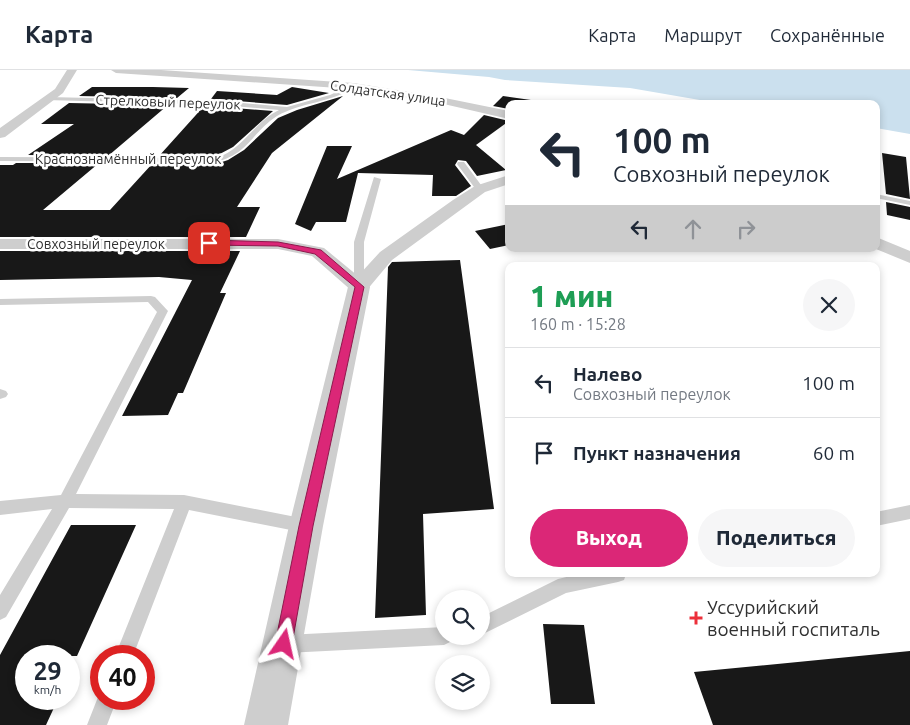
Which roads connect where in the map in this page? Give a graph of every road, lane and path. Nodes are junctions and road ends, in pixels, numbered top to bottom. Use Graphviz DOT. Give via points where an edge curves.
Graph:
graph roads {
  1 [pos="72,70"];
  2 [pos="116,70"];
  3 [pos="353,86"];
  4 [pos="48,99"];
  5 [pos="289,110"];
  6 [pos="505,114"];
  7 [pos="0,134"];
  8 [pos="0,159"];
  9 [pos="461,164"];
  10 [pos="377,179"];
  11 [pos="505,180"];
  12 [pos="480,189"];
  13 [pos="880,197"];
  14 [pos="910,203"];
  15 [pos="0,244"];
  16 [pos="880,244"];
  17 [pos="910,258"];
  18 [pos="359,287"];
  19 [pos="0,302"];
  20 [pos="65,502"];
  21 [pos="184,502"];
  22 [pos="0,508"];
  23 [pos="910,512"];
  24 [pos="880,518"];
  25 [pos="306,526"];
  26 [pos="603,577"];
  27 [pos="0,611"];
  28 [pos="490,622"];
  29 [pos="435,636"];
  30 [pos="284,644"];
  31 [pos="128,645"];
  32 [pos="103,710"];
  33 [pos="97,725"];
  34 [pos="266,725"];
  1 -- 4 [label="street" via="59,91"];
  2 -- 3 [label="street, Солдатская улица"];
  3 -- 5 [label="lane, Краснознамённый переулок"];
  3 -- 6 [label="street, Солдатская улица"];
  4 -- 5 [label="lane, Стрелковый переулок" via="221,103"];
  4 -- 7 [label="street"];
  5 -- 8 [label="lane, Краснознамённый переулок" via="269,119 229,158"];
  9 -- 12 [label="lane"];
  10 -- 18 [label="lane" via="359,242"];
  11 -- 12 [label="street"];
  12 -- 18 [label="street" via="386,256"];
  13 -- 14 [label="lane"];
  15 -- 18 [label="street, Совхозный переулок" via="278,244 318,252"];
  16 -- 17 [label="street"];
  18 -- 25 [label="street"];
  19 -- 20 [label="lane" via="151,299 163,311"];
  20 -- 21 [label="lane"];
  20 -- 22 [label="lane"];
  20 -- 27 [label="lane"];
  21 -- 25 [label="lane"];
  21 -- 31 [label="lane"];
  23 -- 24 [label="lane"];
  25 -- 30 [label="street"];
  26 -- 28 [label="lane" via="564,585"];
  29 -- 30 [label="lane"];
  30 -- 34 [label="street"];
  32 -- 33 [label="lane"];
}
